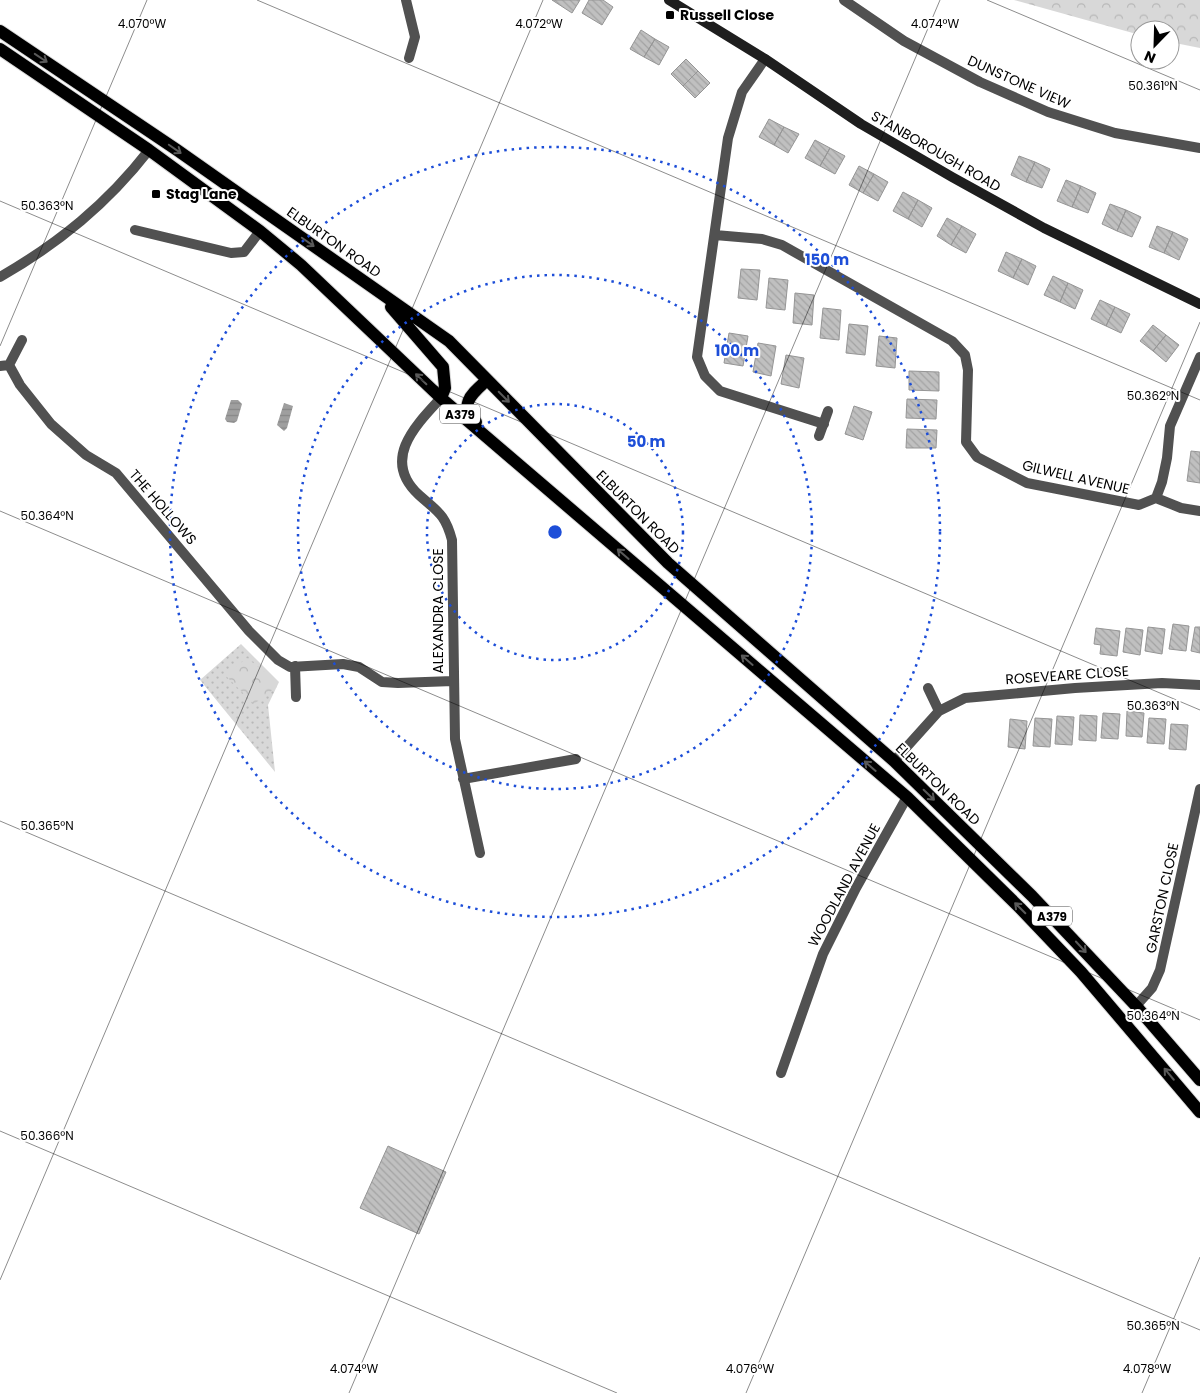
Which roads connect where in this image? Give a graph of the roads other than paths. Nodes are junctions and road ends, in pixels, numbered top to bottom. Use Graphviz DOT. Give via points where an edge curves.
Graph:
graph roads {
  1 [pos="406,0"];
  2 [pos="669,0"];
  3 [pos="844,0"];
  4 [pos="0,31"];
  5 [pos="0,49"];
  6 [pos="409,58"];
  7 [pos="765,59"];
  8 [pos="1200,148"];
  9 [pos="149,150"];
  10 [pos="135,230"];
  11 [pos="260,231"];
  12 [pos="715,235"];
  13 [pos="0,277"];
  14 [pos="378,292"];
  15 [pos="1200,304"];
  16 [pos="22,340"];
  17 [pos="1200,357"];
  18 [pos="4,366"];
  19 [pos="487,380"];
  20 [pos="440,398"];
  21 [pos="828,411"];
  22 [pos="824,424"];
  23 [pos="820,436"];
  24 [pos="516,463"];
  25 [pos="1156,498"];
  26 [pos="1200,511"];
  27 [pos="295,666"];
  28 [pos="453,681"];
  29 [pos="1200,685"];
  30 [pos="928,688"];
  31 [pos="296,697"];
  32 [pos="939,711"];
  33 [pos="576,759"];
  34 [pos="894,762"];
  35 [pos="463,779"];
  36 [pos="1200,789"];
  37 [pos="907,797"];
  38 [pos="480,853"];
  39 [pos="1136,1006"];
  40 [pos="781,1072"];
  41 [pos="1200,1080"];
  42 [pos="1200,1112"];
  1 -- 6 [label="street" via="415,37"];
  2 -- 7 [label="street, STANBOROUGH ROAD"];
  3 -- 8 [label="street, DUNSTONE VIEW" via="904,41 980,82 1048,112 1116,133"];
  4 -- 14 [label="main road, ELBURTON ROAD / A379, one-way" via="177,150"];
  5 -- 9 [label="main road, A379"];
  7 -- 12 [label="street" via="736,106 728,138"];
  7 -- 15 [label="street, STANBOROUGH ROAD" via="862,124 961,182 1044,228"];
  9 -- 11 [label="main road, A379"];
  9 -- 13 [label="street" via="128,177 91,213 49,247"];
  10 -- 11 [label="street" via="231,253 244,252"];
  20 -- 11 [label="main road, A379, one-way"];
  12 -- 22 [label="street" via="697,357 705,376 720,391"];
  12 -- 25 [label="street, GILWELL AVENUE" via="762,239 782,245 952,341 966,355 966,442 977,457 990,465 1027,483 1139,504"];
  14 -- 19 [label="main road, ELBURTON ROAD / A379" via="449,341"];
  14 -- 20 [label="main road, A379" via="443,367 445,388"];
  16 -- 18 [label="street, THE HOLLOWS"];
  17 -- 25 [label="street" via="1170,426 1166,466"];
  18 -- 27 [label="street, THE HOLLOWS" via="51,424 86,455 116,473 264,648 278,660"];
  19 -- 24 [label="main road, A379" via="470,398 469,414"];
  19 -- 34 [label="main road, ELBURTON ROAD / A379, one-way" via="668,563"];
  20 -- 24 [label="main road, A379"];
  20 -- 28 [label="street, ALEXANDRA CLOSE" via="406,441 402,455 406,480 438,509 448,525 452,540"];
  21 -- 22 [label="street"];
  22 -- 23 [label="street"];
  37 -- 24 [label="main road, A379, one-way"];
  25 -- 26 [label="street"];
  27 -- 28 [label="street, THE HOLLOWS" via="359,666 382,682"];
  27 -- 31 [label="street"];
  28 -- 35 [label="street, ALEXANDRA CLOSE" via="455,739"];
  29 -- 32 [label="street, ROSEVEARE CLOSE" via="1162,683 995,694 965,698"];
  30 -- 32 [label="street"];
  32 -- 34 [label="street, ROSEVEARE CLOSE"];
  33 -- 35 [label="street"];
  34 -- 39 [label="main road, ELBURTON ROAD / A379, one-way" via="1032,896"];
  35 -- 38 [label="street, ALEXANDRA CLOSE"];
  36 -- 39 [label="street, GARSTON CLOSE" via="1160,970 1152,988"];
  37 -- 40 [label="street, WOODLAND AVENUE" via="823,954"];
  42 -- 37 [label="main road, A379, one-way" via="1081,972"];
  39 -- 41 [label="main road, ELBURTON ROAD / A379"];
}
